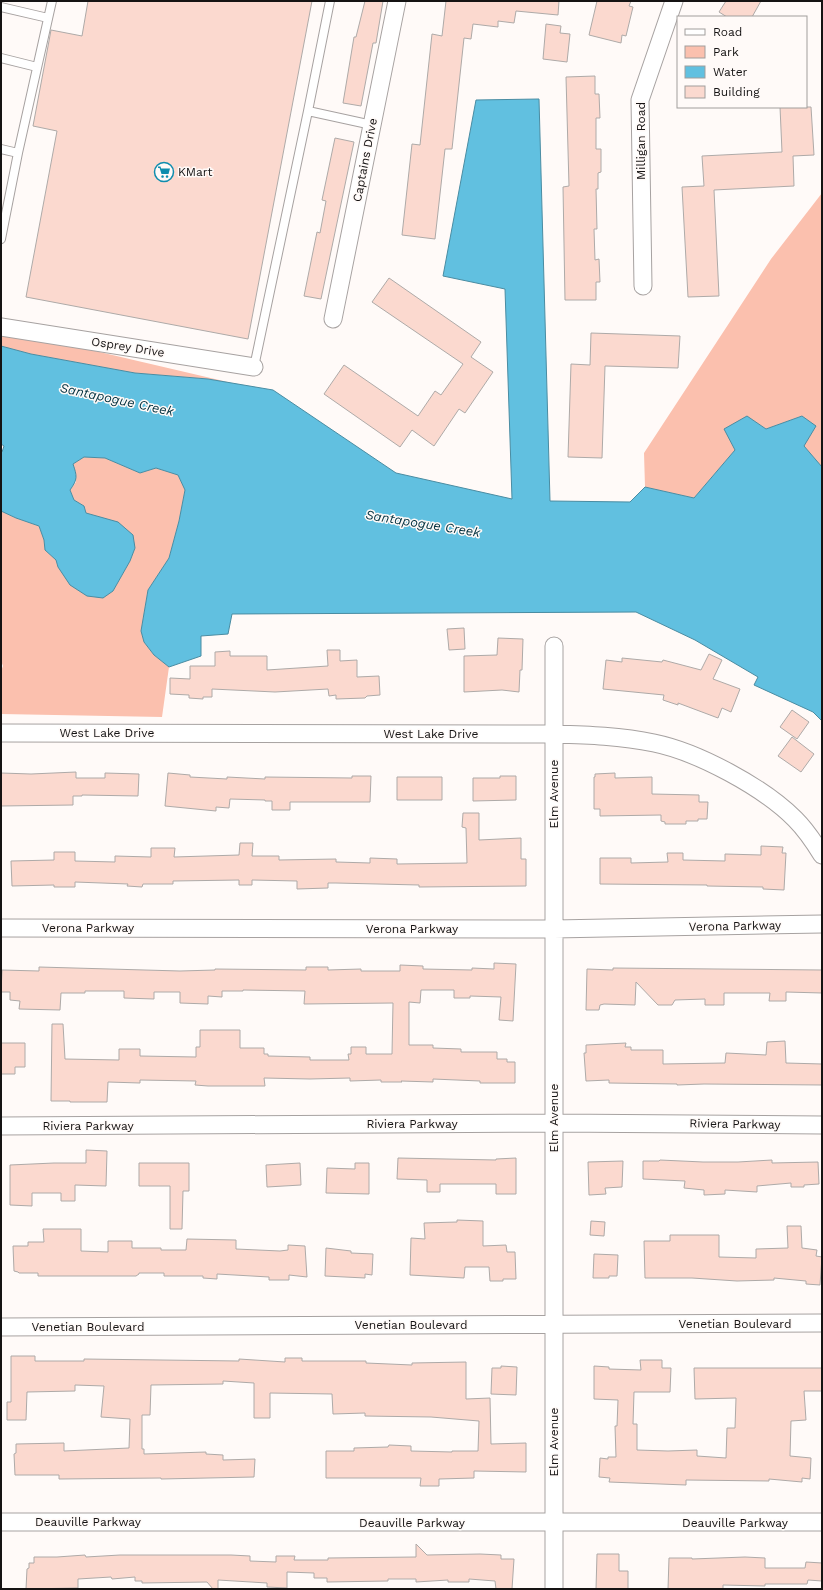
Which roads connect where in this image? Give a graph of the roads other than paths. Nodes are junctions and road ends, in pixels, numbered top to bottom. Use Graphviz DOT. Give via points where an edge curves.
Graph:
graph roads {
  1 [pos="52,1"];
  2 [pos="330,1"];
  3 [pos="397,1"];
  4 [pos="674,1"];
  5 [pos="1,7"];
  6 [pos="48,18"];
  7 [pos="1,58"];
  8 [pos="37,67"];
  9 [pos="308,111"];
  10 [pos="372,125"];
  11 [pos="1,149"];
  12 [pos="18,153"];
  13 [pos="2,227"];
  14 [pos="1,239"];
  15 [pos="643,286"];
  16 [pos="333,319"];
  17 [pos="1,327"];
  18 [pos="254,367"];
  19 [pos="554,646"];
  20 [pos="1,733"];
  21 [pos="554,734"];
  22 [pos="822,855"];
  23 [pos="822,924"];
  24 [pos="1,928"];
  25 [pos="554,929"];
  26 [pos="554,1123"];
  27 [pos="822,1125"];
  28 [pos="1,1126"];
  29 [pos="822,1323"];
  30 [pos="554,1324"];
  31 [pos="1,1327"];
  32 [pos="1,1522"];
  33 [pos="822,1522"];
  34 [pos="554,1523"];
  35 [pos="554,1589"];
  1 -- 6 [label="lane"];
  2 -- 9 [label="lane"];
  3 -- 10 [label="street, Captains Drive"];
  4 -- 15 [label="street, Milligan Road" via="640,100"];
  5 -- 6 [label="lane"];
  6 -- 8 [label="lane"];
  7 -- 8 [label="lane"];
  8 -- 12 [label="lane"];
  9 -- 10 [label="lane"];
  9 -- 18 [label="lane"];
  10 -- 16 [label="street, Captains Drive"];
  11 -- 12 [label="lane"];
  12 -- 13 [label="lane"];
  13 -- 14 [label="lane"];
  17 -- 18 [label="street, Osprey Drive"];
  19 -- 21 [label="street, Elm Avenue"];
  20 -- 21 [label="street, West Lake Drive"];
  21 -- 22 [label="street, West Lake Drive" via="602,735 649,742 683,752 712,765 753,788 794,818 813,839"];
  21 -- 25 [label="street, Elm Avenue"];
  23 -- 25 [label="street, Verona Parkway"];
  24 -- 25 [label="street, Verona Parkway"];
  25 -- 26 [label="street, Elm Avenue"];
  26 -- 27 [label="street, Riviera Parkway"];
  26 -- 28 [label="street, Riviera Parkway"];
  26 -- 30 [label="street, Elm Avenue"];
  29 -- 30 [label="street, Venetian Boulevard"];
  30 -- 31 [label="street, Venetian Boulevard"];
  30 -- 34 [label="street, Elm Avenue"];
  32 -- 34 [label="street, Deauville Parkway"];
  33 -- 34 [label="street, Deauville Parkway"];
  34 -- 35 [label="street, Elm Avenue"];
}
